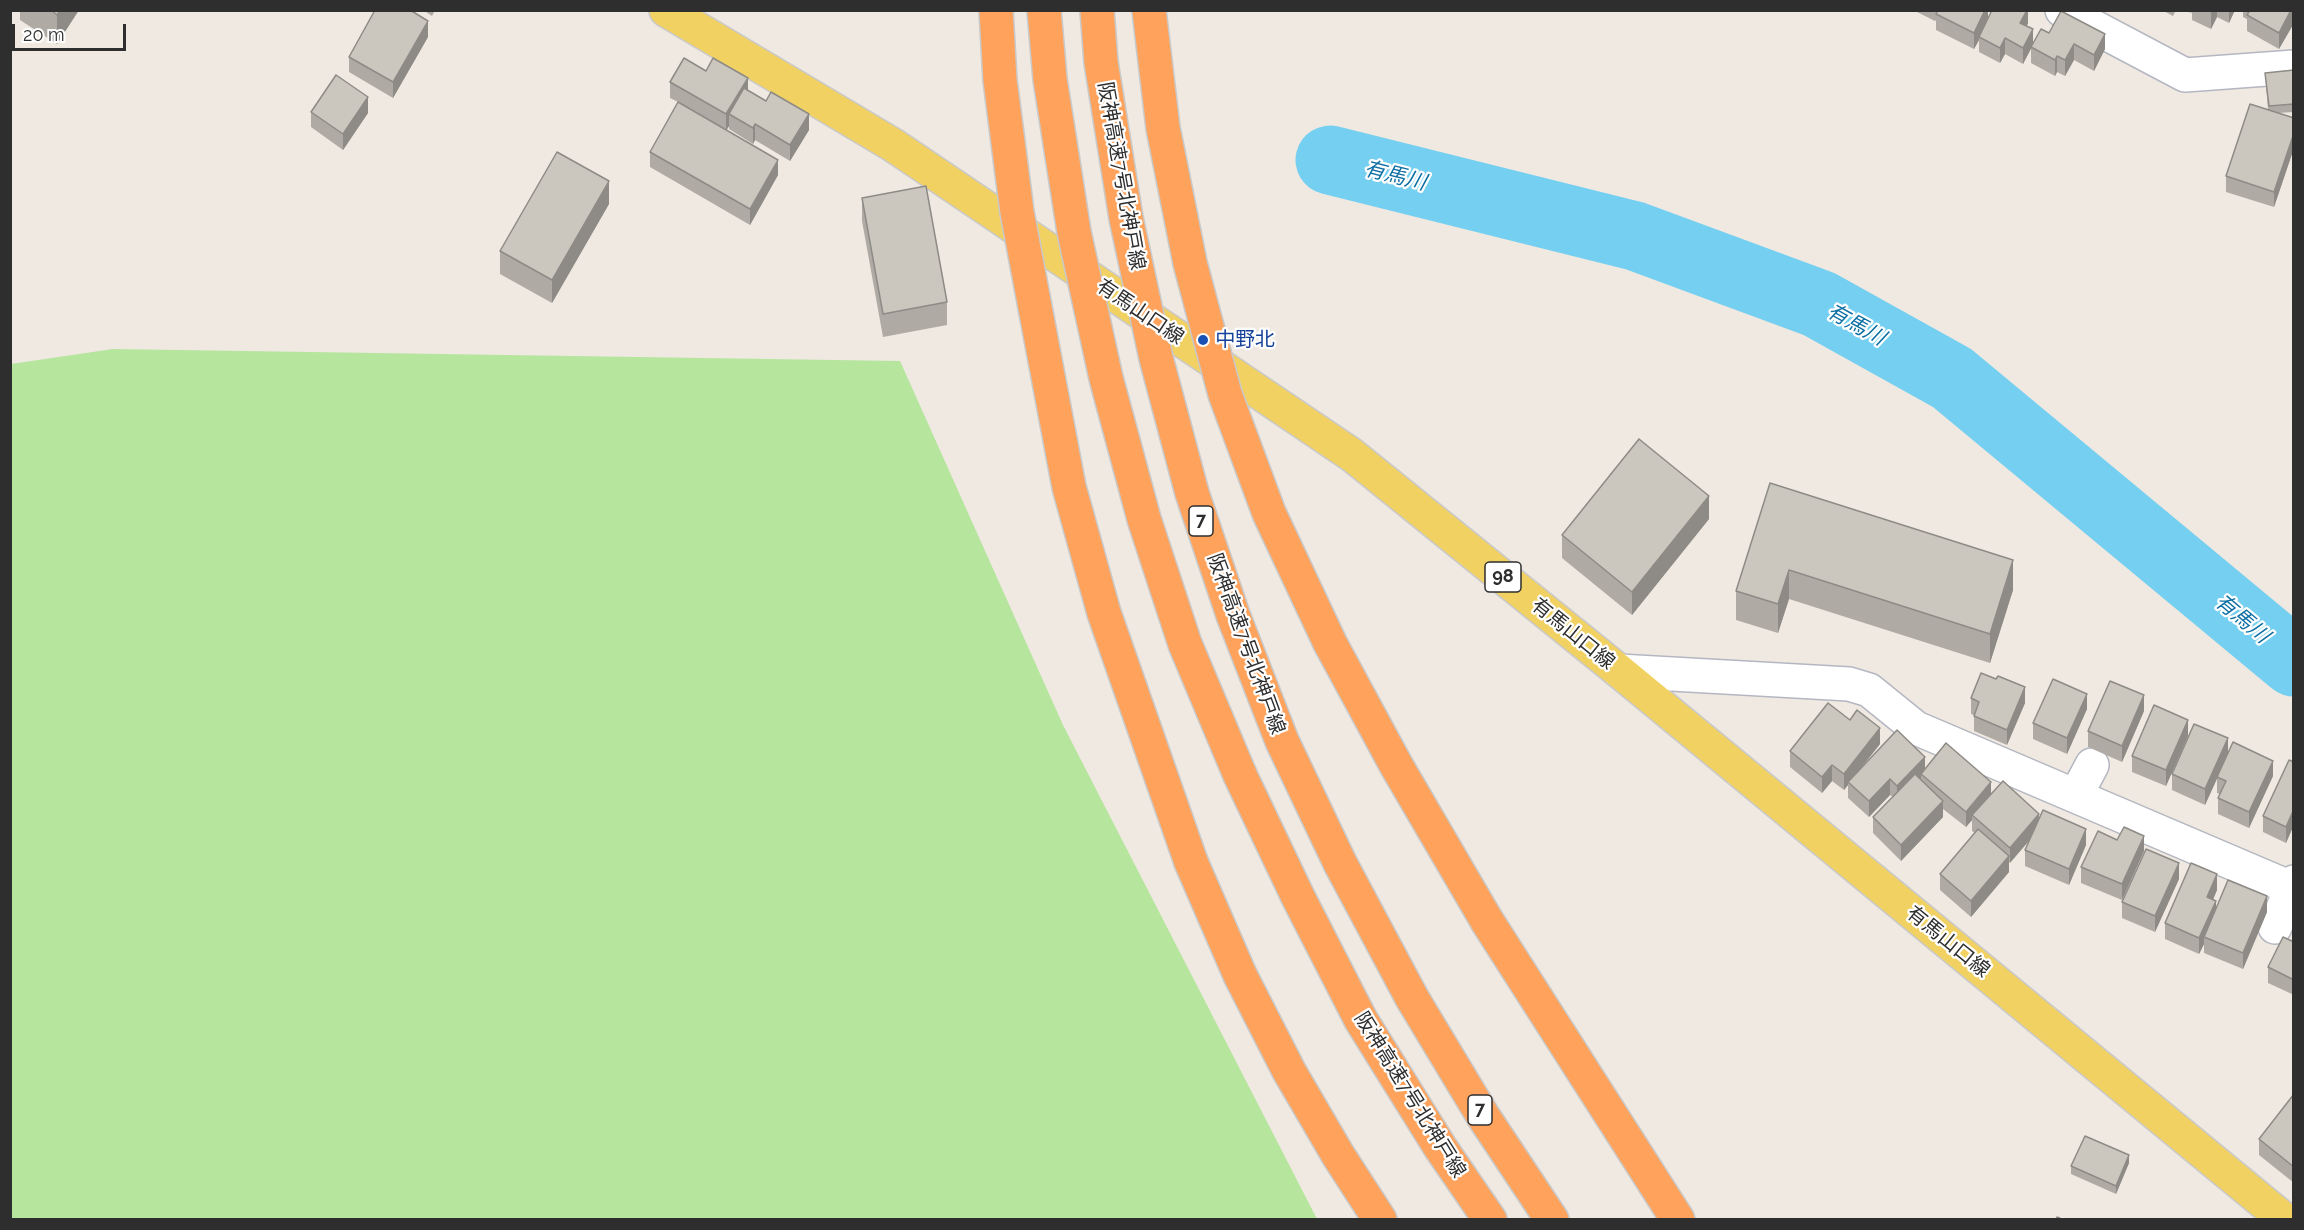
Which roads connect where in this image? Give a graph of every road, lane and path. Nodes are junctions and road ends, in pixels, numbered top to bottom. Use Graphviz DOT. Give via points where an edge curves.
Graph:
graph roads {
  1 [pos="666,10"];
  2 [pos="996,10"];
  3 [pos="1044,10"];
  4 [pos="1097,10"];
  5 [pos="1149,10"];
  6 [pos="2062,10"];
  7 [pos="2294,67"];
  8 [pos="1619,671"];
  9 [pos="2092,765"];
  10 [pos="2076,795"];
  11 [pos="2292,885"];
  12 [pos="2275,927"];
  13 [pos="1380,1220"];
  14 [pos="1490,1220"];
  15 [pos="1552,1220"];
  16 [pos="1678,1220"];
  17 [pos="2284,1220"];
  1 -- 8 [label="main road, 有馬山口線 / 98" via="893,146 1352,455"];
  2 -- 13 [label="highway, bridge" via="1000,80 1017,212 1069,487 1104,613 1191,862 1240,975 1289,1071"];
  3 -- 14 [label="highway, 阪神高速7号北神戸線, bridge" via="1050,79 1074,232 1106,378 1144,519 1185,644 1240,775 1360,1020"];
  4 -- 15 [label="highway, 阪神高速7号北神戸線 / 7, bridge" via="1101,62 1126,218 1156,358 1192,493 1233,615 1282,741 1340,863 1412,998"];
  5 -- 16 [label="highway, bridge" via="1163,128 1190,263 1225,394 1269,513 1330,643 1396,765 1487,921"];
  6 -- 7 [label="street" via="2185,75"];
  8 -- 10 [label="street" via="1849,684 1869,690 1916,728"];
  8 -- 17 [label="main road, 有馬山口線 / 98"];
  9 -- 10 [label="street"];
  10 -- 11 [label="street"];
  11 -- 12 [label="street"];
}
